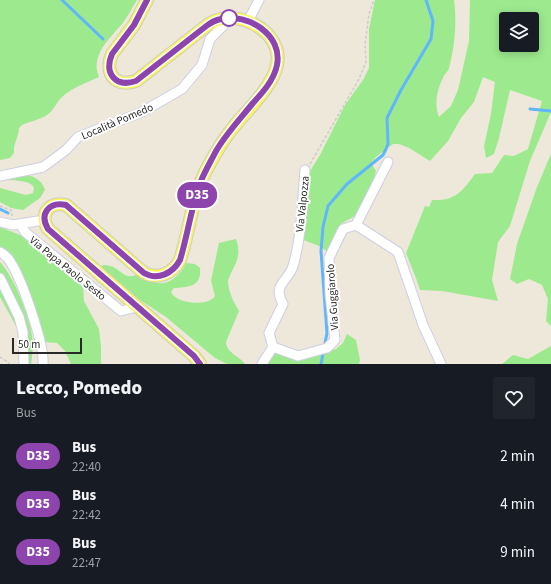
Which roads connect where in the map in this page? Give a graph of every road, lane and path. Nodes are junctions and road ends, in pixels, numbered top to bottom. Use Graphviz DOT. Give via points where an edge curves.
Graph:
graph roads {
  1 [pos="147,0"];
  2 [pos="259,0"];
  3 [pos="374,0"];
  4 [pos="222,18"];
  5 [pos="248,21"];
  6 [pos="388,162"];
  7 [pos="306,170"];
  8 [pos="0,176"];
  9 [pos="0,206"];
  10 [pos="44,220"];
  11 [pos="0,222"];
  12 [pos="17,224"];
  13 [pos="356,225"];
  14 [pos="0,252"];
  15 [pos="0,278"];
  16 [pos="137,307"];
  17 [pos="273,347"];
  18 [pos="0,357"];
  19 [pos="9,364"];
  20 [pos="24,364"];
  21 [pos="43,364"];
  22 [pos="200,364"];
  23 [pos="262,364"];
  24 [pos="441,364"];
  1 -- 4 [label="main road" via="110,59 110,73 120,83 140,79 205,27"];
  2 -- 5 [label="street"];
  3 -- 7 [label="path, Via Valpozza" via="369,14 364,68"];
  4 -- 5 [label="main road"];
  4 -- 8 [label="street, Località Pomedo" via="223,26 210,39 202,65 182,90 142,112 78,137 66,150 43,167"];
  5 -- 10 [label="main road" via="263,30 273,41 278,58 276,69 268,86 224,139 201,180 180,260 174,268 160,276 147,274 66,205 57,204 51,207"];
  6 -- 13 [label="street"];
  7 -- 17 [label="street, Via Valpozza" via="298,249 292,268 279,287 279,297 283,304 269,333"];
  9 -- 12 [label="path" via="11,210"];
  10 -- 12 [label="street"];
  10 -- 16 [label="main road" via="48,229"];
  11 -- 12 [label="street"];
  12 -- 16 [label="street, Via Papa Paolo Sesto" via="121,311"];
  13 -- 17 [label="street, Via Guggiarolo" via="343,229 329,258 335,340 328,348 298,356"];
  13 -- 24 [label="street" via="398,252 423,325"];
  14 -- 21 [label="street" via="11,262 25,294 40,341"];
  15 -- 20 [label="street" via="19,317 23,332"];
  16 -- 22 [label="main road"];
  17 -- 23 [label="street"];
  18 -- 19 [label="path"];
}
